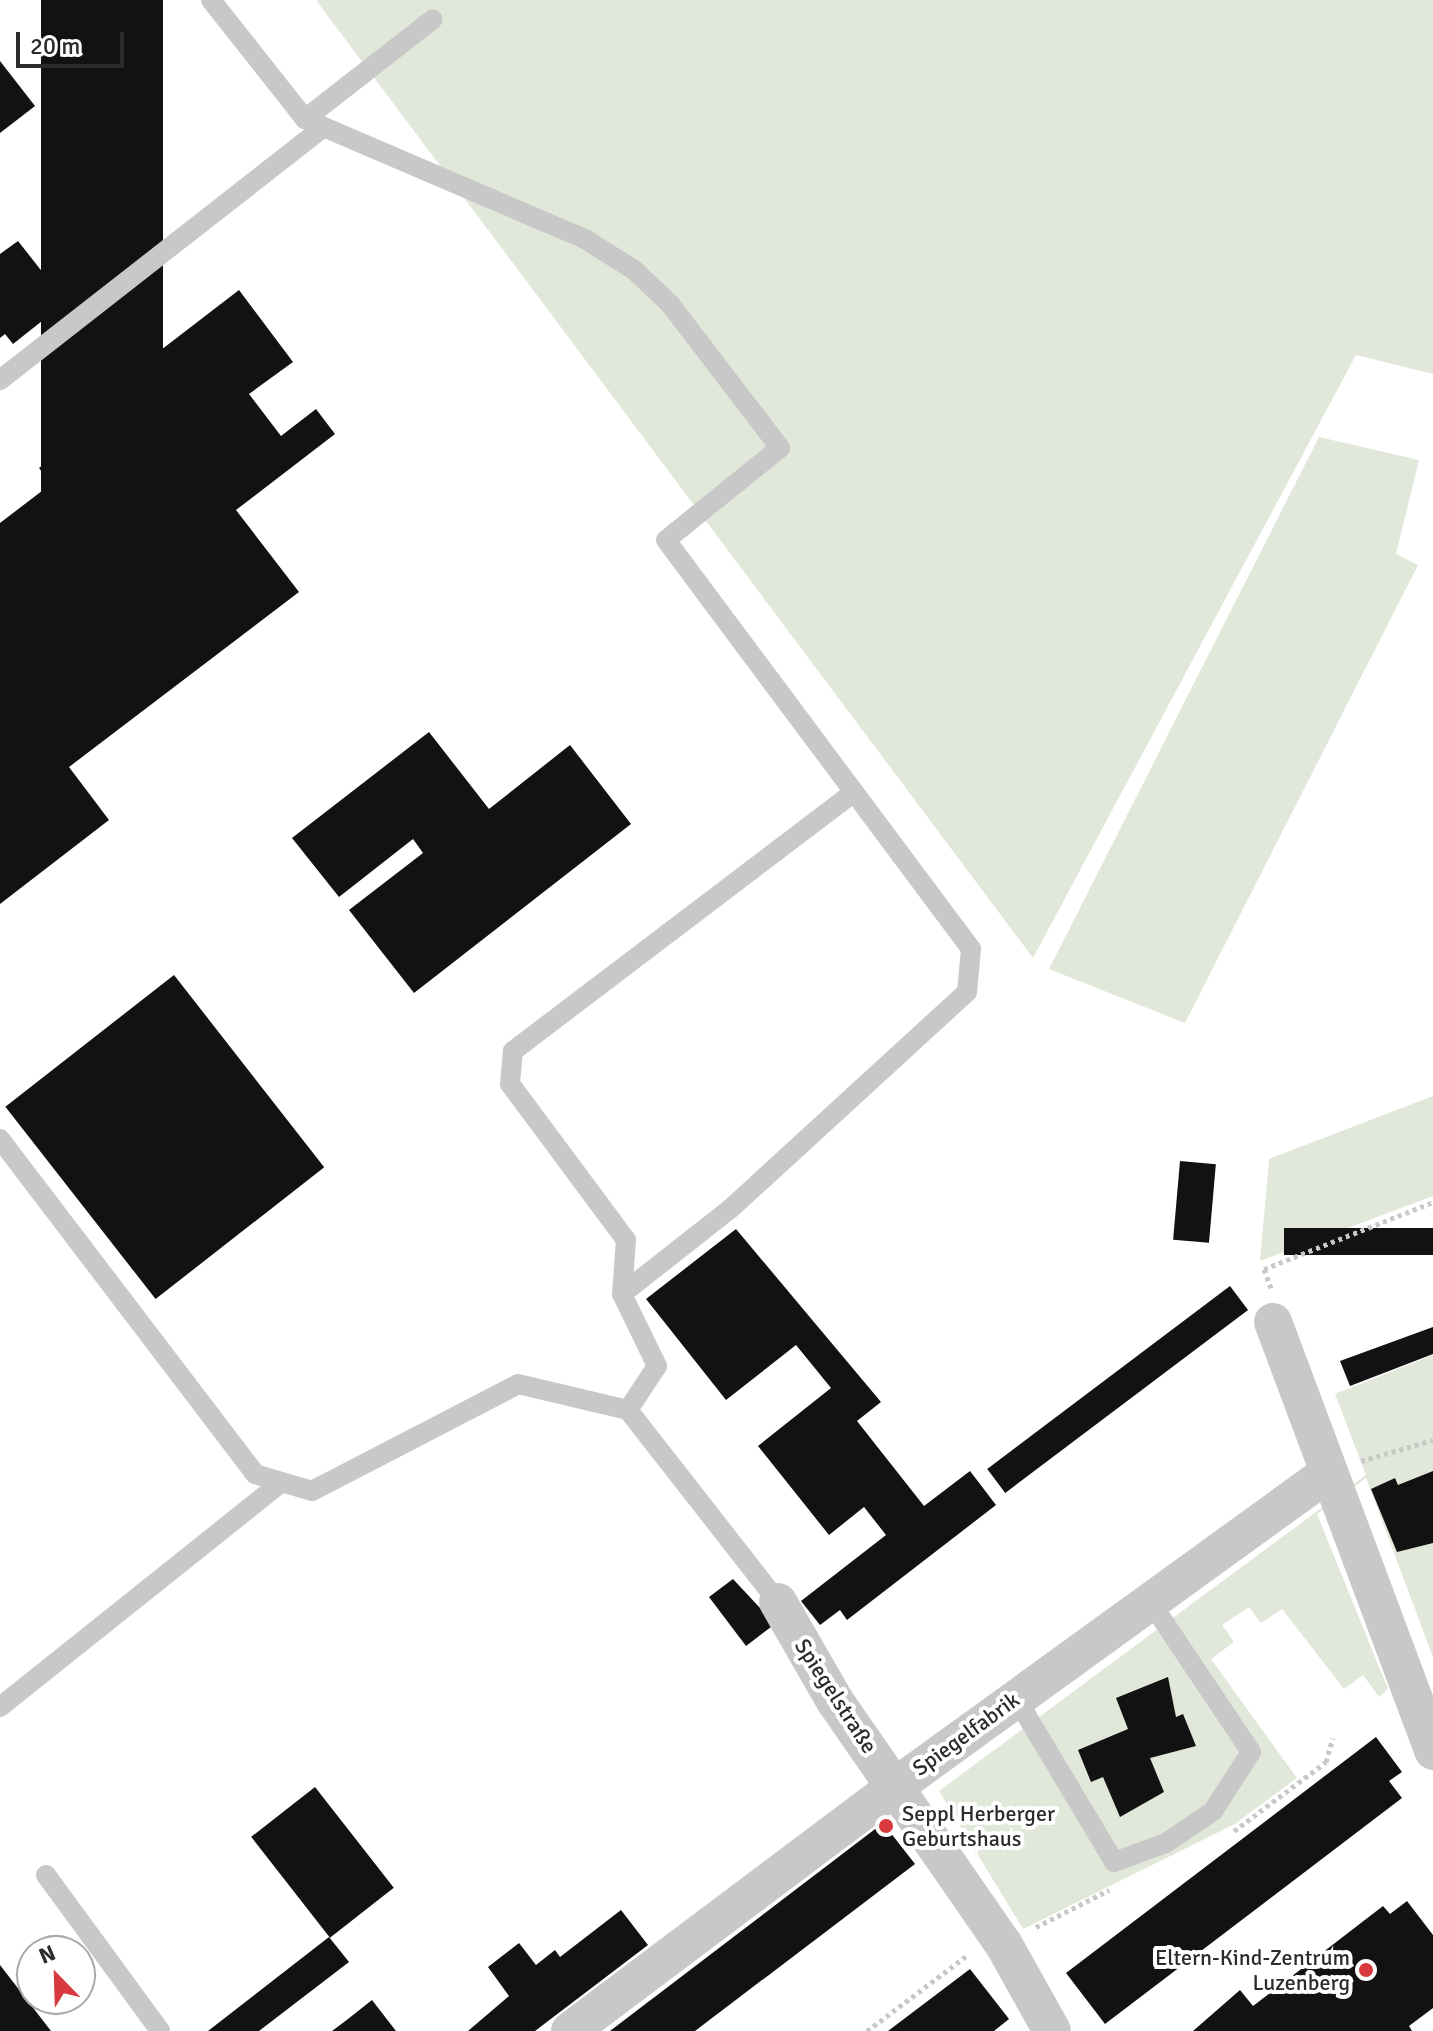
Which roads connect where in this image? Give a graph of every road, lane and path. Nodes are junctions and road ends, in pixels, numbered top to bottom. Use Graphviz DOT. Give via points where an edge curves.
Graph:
graph roads {
  1 [pos="211,0"];
  2 [pos="433,19"];
  3 [pos="314,123"];
  4 [pos="0,380"];
  5 [pos="854,792"];
  6 [pos="0,1139"];
  7 [pos="1433,1202"];
  8 [pos="622,1294"];
  9 [pos="1273,1322"];
  10 [pos="628,1410"];
  11 [pos="1433,1440"];
  12 [pos="1328,1473"];
  13 [pos="281,1483"];
  14 [pos="1150,1601"];
  15 [pos="778,1602"];
  16 [pos="1016,1698"];
  17 [pos="0,1707"];
  18 [pos="1433,1751"];
  19 [pos="896,1786"];
  20 [pos="46,1875"];
  21 [pos="996,1933"];
  22 [pos="160,2031"];
  23 [pos="570,2031"];
  24 [pos="867,2031"];
  25 [pos="1052,2031"];
  1 -- 3 [label="lane"];
  2 -- 3 [label="lane"];
  3 -- 4 [label="lane"];
  3 -- 5 [label="lane" via="585,239 634,270 670,304 780,448 666,540"];
  5 -- 8 [label="lane" via="971,949 967,992 730,1209"];
  5 -- 8 [label="lane" via="513,1051 510,1084 626,1240"];
  6 -- 13 [label="lane" via="255,1474"];
  7 -- 9 [label="path" via="1264,1269 1279,1309"];
  8 -- 10 [label="lane" via="657,1366"];
  9 -- 12 [label="street"];
  10 -- 13 [label="lane" via="518,1384 312,1491"];
  10 -- 15 [label="lane"];
  11 -- 12 [label="path"];
  12 -- 14 [label="street, Spiegelfabrik"];
  12 -- 18 [label="street"];
  13 -- 17 [label="lane"];
  14 -- 16 [label="street, Spiegelfabrik"];
  14 -- 16 [label="lane" via="1251,1752 1213,1811 1166,1843 1114,1862"];
  15 -- 19 [label="street, Spiegelstraße" via="835,1701"];
  16 -- 19 [label="street, Spiegelfabrik"];
  19 -- 21 [label="street, Spiegelstraße"];
  19 -- 23 [label="street, Spiegelfabrik"];
  20 -- 22 [label="lane"];
  21 -- 24 [label="path"];
  21 -- 25 [label="street, Spiegelstraße"];
}
